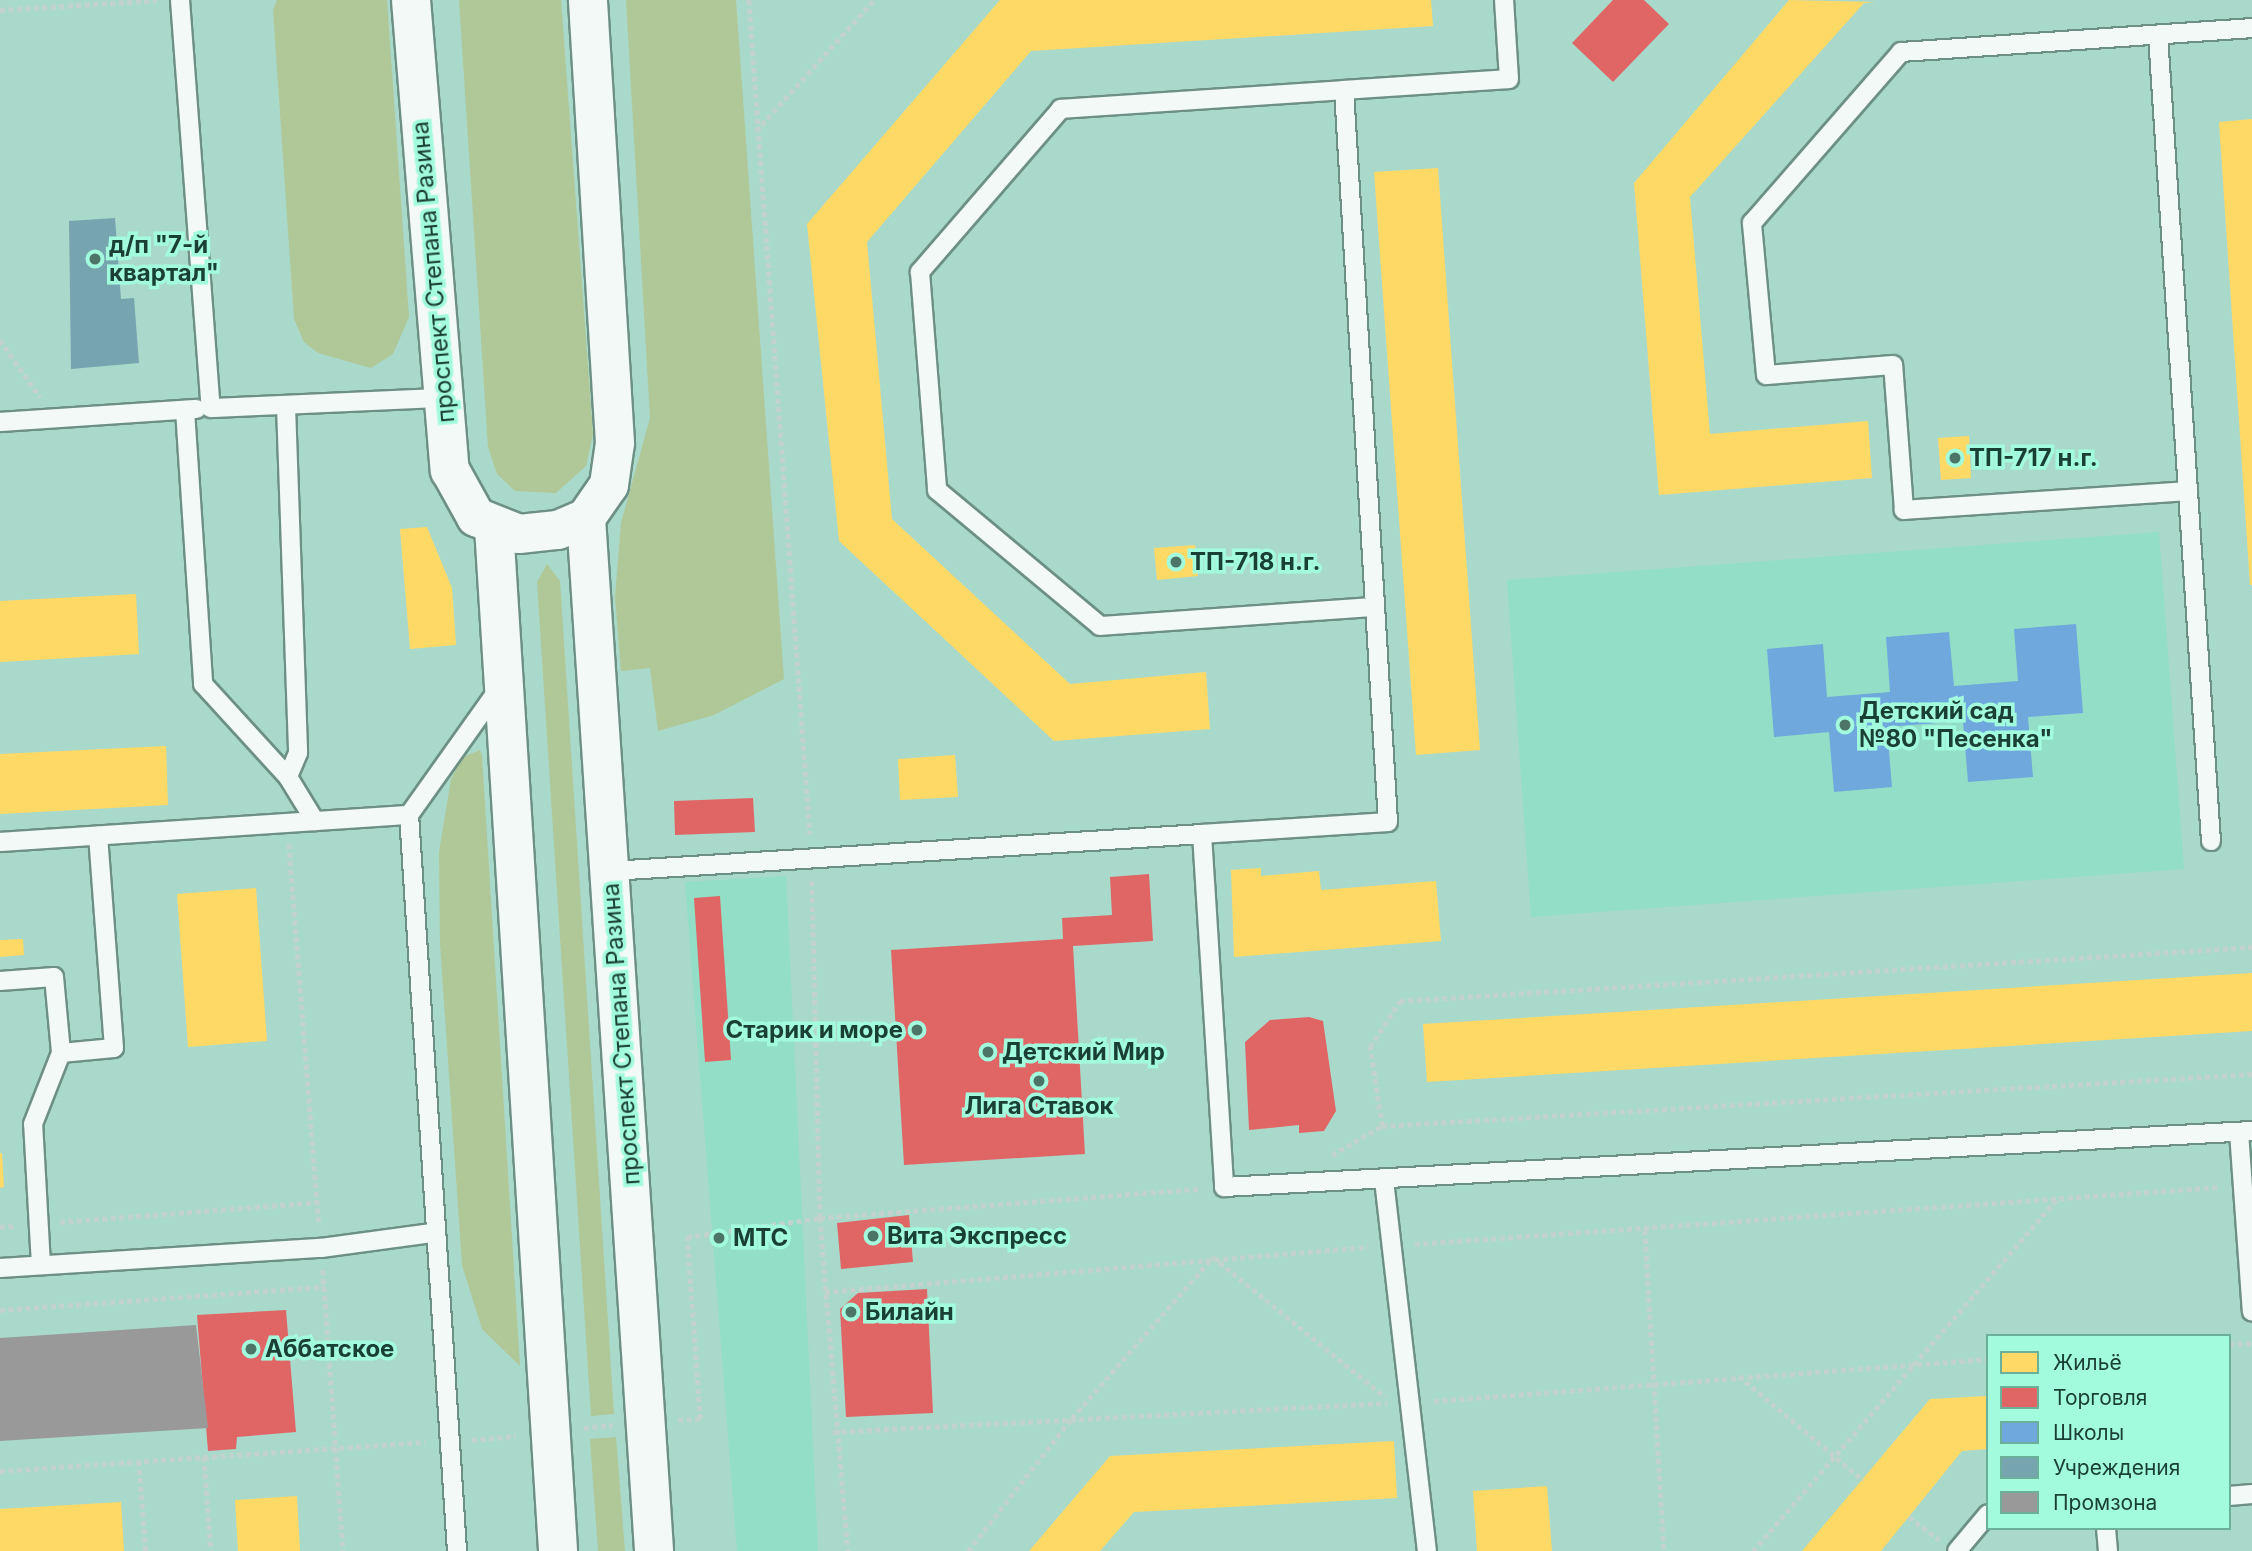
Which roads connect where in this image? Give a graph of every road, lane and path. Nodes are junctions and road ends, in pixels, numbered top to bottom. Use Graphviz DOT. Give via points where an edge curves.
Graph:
graph roads {
  1 [pos="161,0"];
  2 [pos="180,0"];
  3 [pos="411,0"];
  4 [pos="588,0"];
  5 [pos="749,0"];
  6 [pos="874,0"];
  7 [pos="1504,0"];
  8 [pos="0,10"];
  9 [pos="2252,28"];
  10 [pos="2158,35"];
  11 [pos="1344,90"];
  12 [pos="757,131"];
  13 [pos="0,340"];
  14 [pos="441,398"];
  15 [pos="286,406"];
  16 [pos="211,408"];
  17 [pos="185,410"];
  18 [pos="55,418"];
  19 [pos="0,422"];
  20 [pos="2188,491"];
  21 [pos="586,517"];
  22 [pos="494,527"];
  23 [pos="1374,607"];
  24 [pos="504,681"];
  25 [pos="288,777"];
  26 [pos="409,815"];
  27 [pos="315,821"];
  28 [pos="287,823"];
  29 [pos="1202,834"];
  30 [pos="98,836"];
  31 [pos="2211,841"];
  32 [pos="0,842"];
  33 [pos="812,860"];
  34 [pos="611,872"];
  35 [pos="2252,947"];
  36 [pos="0,981"];
  37 [pos="61,1053"];
  38 [pos="2252,1074"];
  39 [pos="1382,1126"];
  40 [pos="2245,1132"];
  41 [pos="1325,1160"];
  42 [pos="1384,1180"];
  43 [pos="2243,1185"];
  44 [pos="1224,1186"];
  45 [pos="2057,1199"];
  46 [pos="317,1202"];
  47 [pos="820,1218"];
  48 [pos="38,1224"];
  49 [pos="0,1227"];
  50 [pos="1645,1230"];
  51 [pos="432,1233"];
  52 [pos="1392,1246"];
  53 [pos="321,1248"];
  54 [pos="1213,1257"];
  55 [pos="41,1265"];
  56 [pos="0,1268"];
  57 [pos="324,1287"];
  58 [pos="825,1292"];
  59 [pos="0,1310"];
  60 [pos="2252,1312"];
  61 [pos="2252,1343"];
  62 [pos="2231,1344"];
  63 [pos="1738,1376"];
  64 [pos="1392,1402"];
  65 [pos="646,1422"];
  66 [pos="549,1432"];
  67 [pos="450,1441"];
  68 [pos="337,1447"];
  69 [pos="1835,1456"];
  70 [pos="204,1457"];
  71 [pos="138,1461"];
  72 [pos="0,1471"];
  73 [pos="1863,1479"];
  74 [pos="2252,1494"];
  75 [pos="2231,1496"];
  76 [pos="1986,1516"];
  77 [pos="1909,1517"];
  78 [pos="2106,1530"];
  79 [pos="1950,1547"];
  80 [pos="146,1551"];
  81 [pos="211,1551"];
  82 [pos="343,1551"];
  83 [pos="457,1551"];
  84 [pos="558,1551"];
  85 [pos="654,1551"];
  86 [pos="848,1551"];
  87 [pos="968,1551"];
  88 [pos="1427,1551"];
  89 [pos="1664,1551"];
  90 [pos="1753,1551"];
  91 [pos="2108,1551"];
  1 -- 8 [label="path"];
  2 -- 16 [label="lane"];
  3 -- 14 [label="main road, проспект Степана Разина"];
  4 -- 21 [label="main road" via="615,443 609,485"];
  5 -- 12 [label="path"];
  6 -- 12 [label="path"];
  7 -- 11 [label="lane" via="1509,79"];
  9 -- 10 [label="lane"];
  10 -- 20 [label="lane"];
  10 -- 20 [label="lane" via="1901,52 1752,223 1766,375 1893,365 1904,510"];
  11 -- 23 [label="lane"];
  11 -- 23 [label="lane" via="1062,109 920,272 937,489 1100,626"];
  12 -- 33 [label="path"];
  13 -- 18 [label="path"];
  14 -- 15 [label="lane"];
  14 -- 22 [label="main road, проспект Степана Разина" via="460,496"];
  15 -- 16 [label="lane"];
  15 -- 25 [label="lane" via="298,753"];
  16 -- 17 [label="lane"];
  17 -- 18 [label="lane"];
  17 -- 25 [label="lane" via="203,684"];
  18 -- 19 [label="lane"];
  20 -- 31 [label="lane"];
  21 -- 22 [label="main road" via="545,532 519,534"];
  21 -- 34 [label="main road, проспект Степана Разина"];
  22 -- 24 [label="main road"];
  23 -- 29 [label="lane" via="1388,822"];
  24 -- 26 [label="lane"];
  24 -- 66 [label="main road"];
  25 -- 27 [label="lane"];
  26 -- 27 [label="lane"];
  26 -- 51 [label="lane"];
  27 -- 28 [label="lane"];
  28 -- 30 [label="lane"];
  28 -- 46 [label="path"];
  29 -- 33 [label="lane"];
  29 -- 44 [label="lane"];
  30 -- 32 [label="lane"];
  30 -- 37 [label="lane" via="114,1048"];
  33 -- 34 [label="lane"];
  33 -- 47 [label="path"];
  34 -- 65 [label="main road, проспект Степана Разина"];
  35 -- 39 [label="path" via="1400,1001 1370,1047"];
  36 -- 37 [label="lane" via="54,977"];
  37 -- 48 [label="lane" via="33,1124"];
  38 -- 39 [label="path"];
  39 -- 41 [label="path"];
  40 -- 42 [label="lane"];
  40 -- 43 [label="lane"];
  42 -- 44 [label="lane"];
  42 -- 52 [label="lane"];
  43 -- 45 [label="path"];
  43 -- 60 [label="lane"];
  44 -- 47 [label="path"];
  45 -- 50 [label="path"];
  45 -- 69 [label="path"];
  46 -- 48 [label="path"];
  46 -- 53 [label="path"];
  47 -- 58 [label="path"];
  47 -- 65 [label="path" via="687,1237 700,1419"];
  48 -- 49 [label="path"];
  48 -- 55 [label="lane"];
  50 -- 52 [label="path"];
  50 -- 89 [label="path"];
  51 -- 53 [label="lane"];
  51 -- 67 [label="lane"];
  52 -- 54 [label="path"];
  52 -- 88 [label="lane"];
  53 -- 55 [label="lane"];
  53 -- 57 [label="path"];
  54 -- 58 [label="path"];
  54 -- 64 [label="path"];
  54 -- 87 [label="path" via="1072,1418"];
  55 -- 56 [label="lane"];
  57 -- 59 [label="path"];
  57 -- 68 [label="path"];
  58 -- 86 [label="path"];
  61 -- 62 [label="path"];
  63 -- 69 [label="path"];
  65 -- 66 [label="path"];
  65 -- 85 [label="main road, проспект Степана Разина"];
  66 -- 67 [label="path"];
  66 -- 84 [label="main road"];
  67 -- 68 [label="path"];
  67 -- 83 [label="lane"];
  68 -- 70 [label="path"];
  68 -- 82 [label="path"];
  69 -- 73 [label="path"];
  69 -- 90 [label="path"];
  70 -- 71 [label="path"];
  70 -- 81 [label="path"];
  71 -- 72 [label="path"];
  71 -- 80 [label="path"];
  74 -- 75 [label="lane"];
  76 -- 79 [label="lane"];
  77 -- 79 [label="path"];
  78 -- 91 [label="lane"];
}
